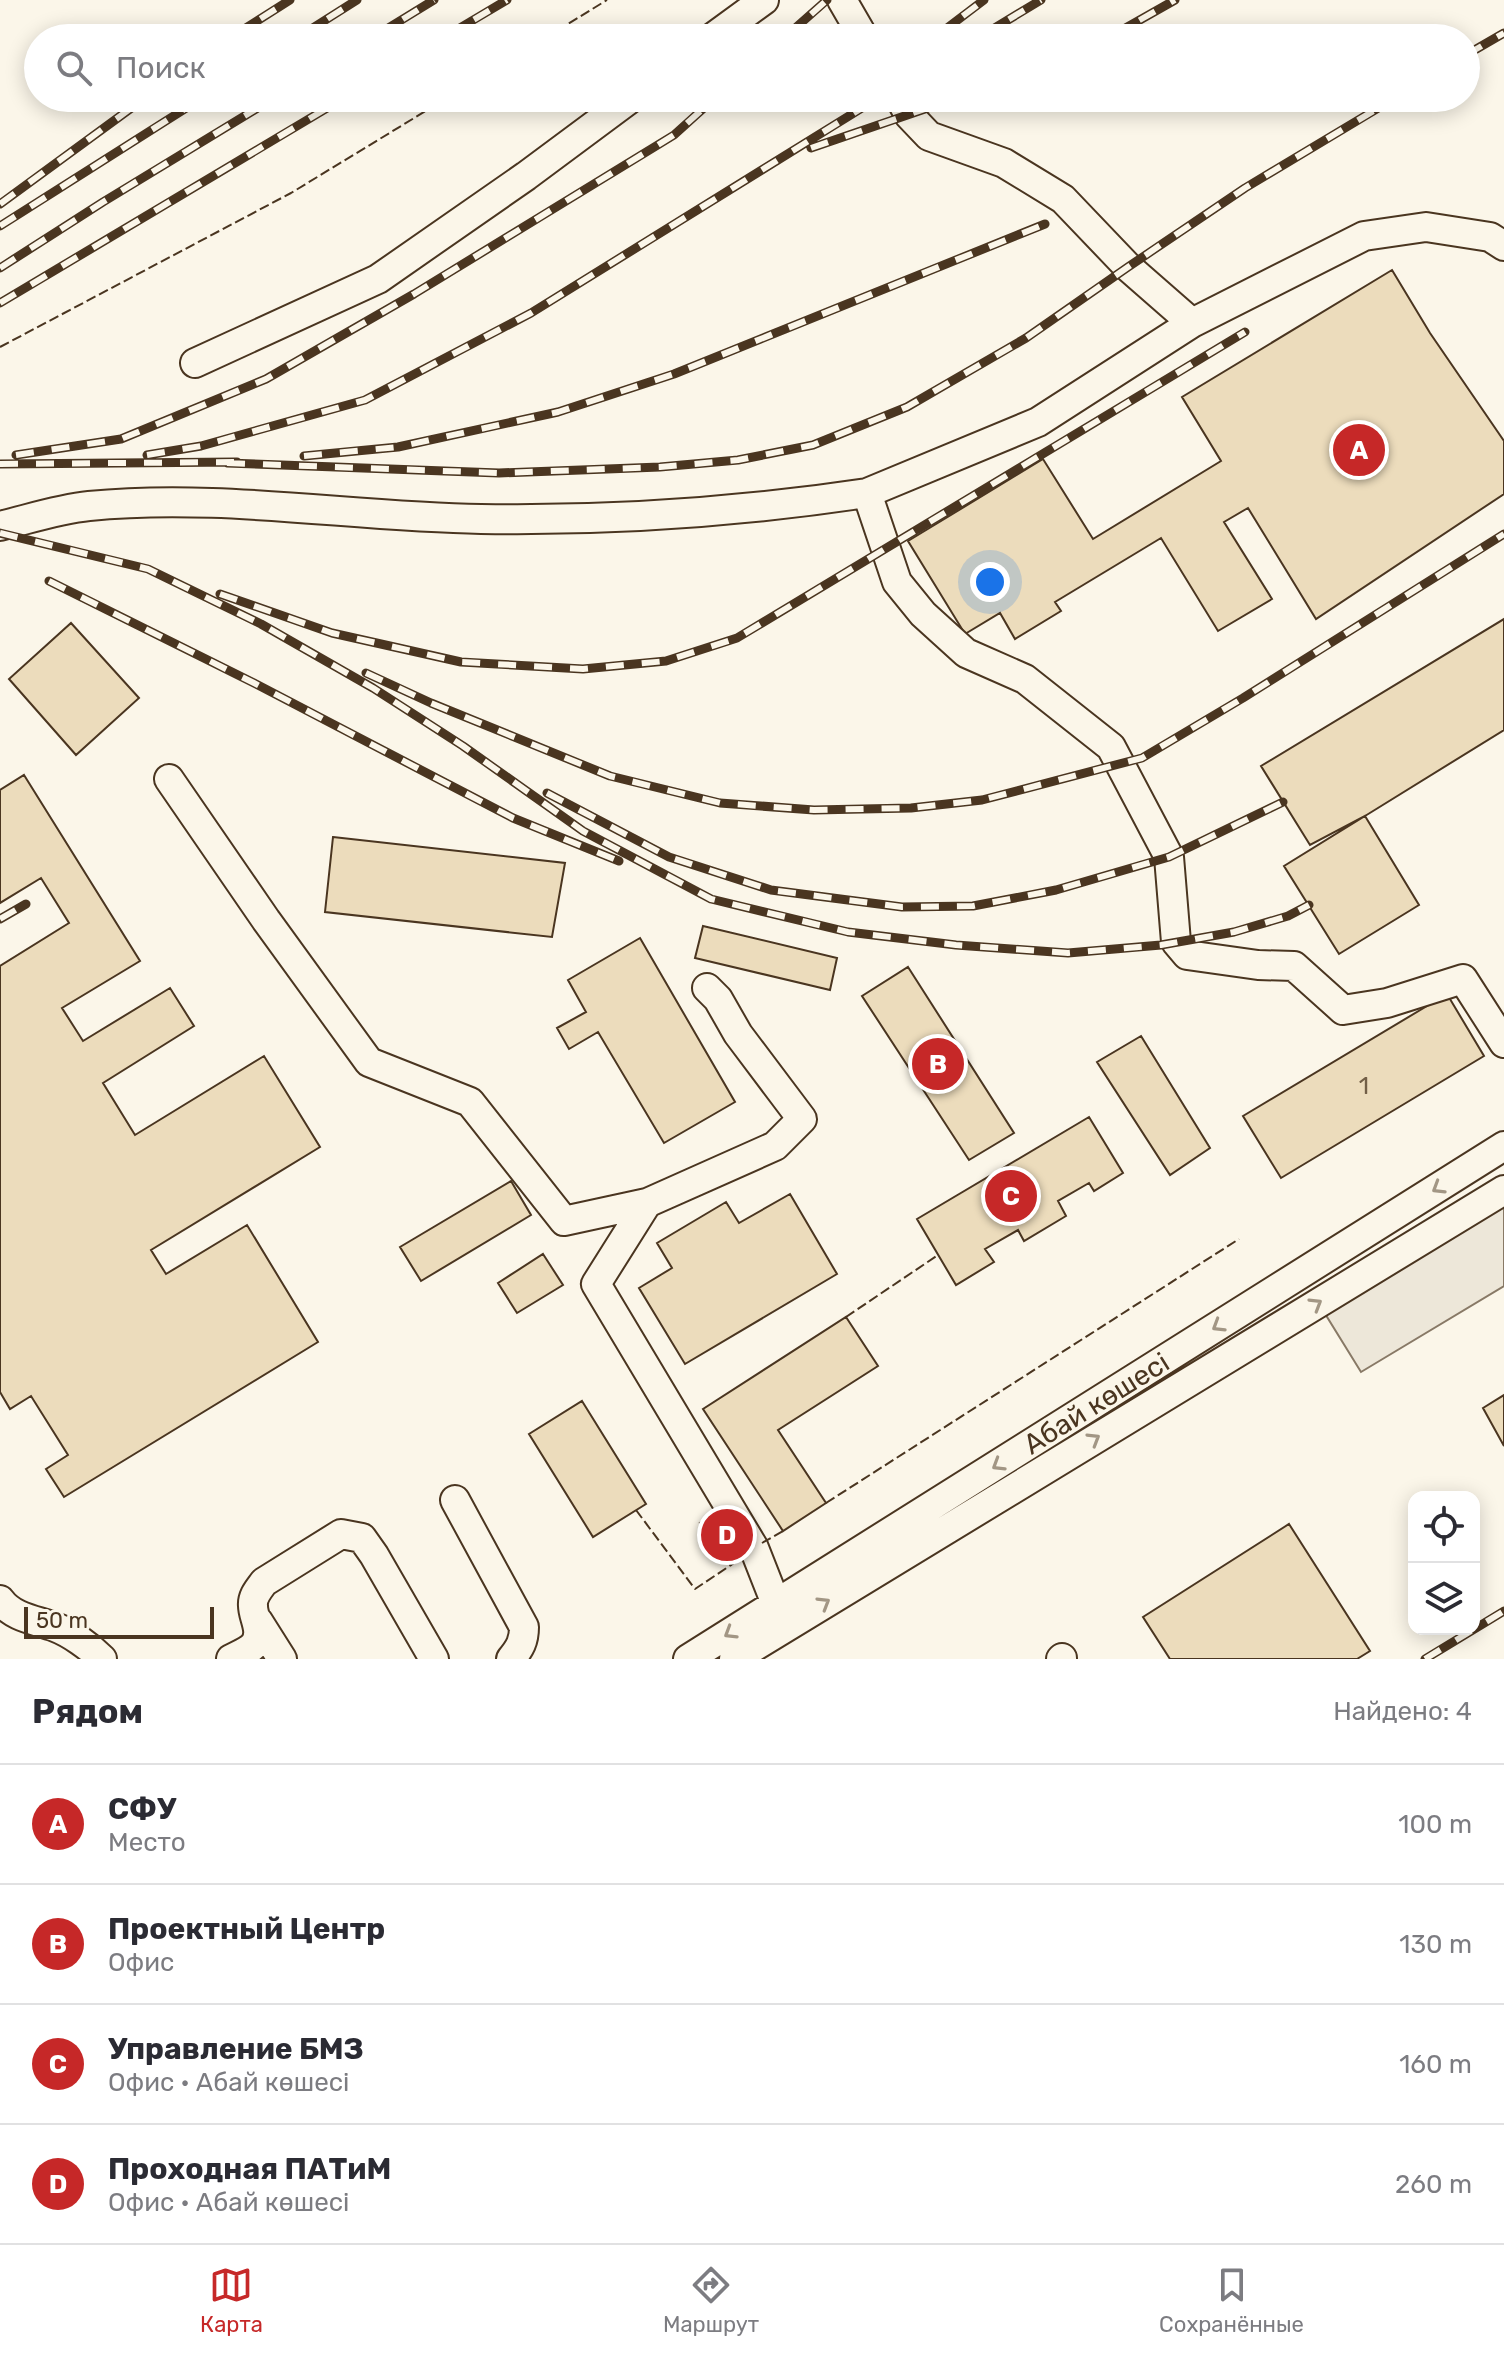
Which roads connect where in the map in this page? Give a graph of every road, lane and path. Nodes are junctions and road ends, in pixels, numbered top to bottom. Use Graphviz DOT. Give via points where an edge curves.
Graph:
graph roads {
  1 [pos="764,0"];
  2 [pos="842,0"];
  3 [pos="731,24"];
  4 [pos="856,24"];
  5 [pos="612,112"];
  6 [pos="907,112"];
  7 [pos="1504,246"];
  8 [pos="1192,323"];
  9 [pos="195,363"];
  10 [pos="867,493"];
  11 [pos="0,526"];
  12 [pos="169,779"];
  13 [pos="707,988"];
  14 [pos="1504,1043"];
  15 [pos="1504,1146"];
  16 [pos="1504,1190"];
  17 [pos="647,1203"];
  18 [pos="455,1500"];
  19 [pos="0,1600"];
  20 [pos="783,1614"];
  21 [pos="258,1621"];
  22 [pos="102,1659"];
  23 [pos="231,1659"];
  24 [pos="282,1659"];
  25 [pos="434,1659"];
  26 [pos="511,1659"];
  27 [pos="688,1659"];
  28 [pos="734,1659"];
  1 -- 3 [label="street"];
  2 -- 4 [label="street"];
  5 -- 9 [label="street" via="378,279"];
  6 -- 8 [label="street" via="929,136 1004,163 1063,199"];
  7 -- 8 [label="street" via="1490,237 1426,227 1364,236"];
  8 -- 10 [label="street" via="1038,422"];
  10 -- 11 [label="street" via="792,504 588,518 481,519 182,502 87,506"];
  10 -- 14 [label="street" via="897,582 923,614 966,653 1025,679 1111,747 1169,857 1176,942 1187,955 1294,966 1343,1010 1387,1003 1463,979"];
  12 -- 17 [label="street" via="369,1062 470,1102 564,1221"];
  13 -- 17 [label="street" via="802,1119 775,1146"];
  15 -- 20 [label="street, Абай көшесі, one-way"];
  20 -- 16 [label="street, Абай көшесі, one-way"];
  17 -- 20 [label="street" via="596,1284 754,1548"];
  18 -- 26 [label="street" via="524,1627 520,1648"];
  19 -- 22 [label="street" via="27,1620 58,1628"];
  20 -- 27 [label="street, Абай көшесі, one-way"];
  20 -- 28 [label="street, Абай көшесі"];
  21 -- 23 [label="street" via="254,1645"];
  21 -- 24 [label="street"];
  21 -- 25 [label="street" via="253,1606 264,1582 341,1534 352,1535 362,1538 374,1555"];
}
